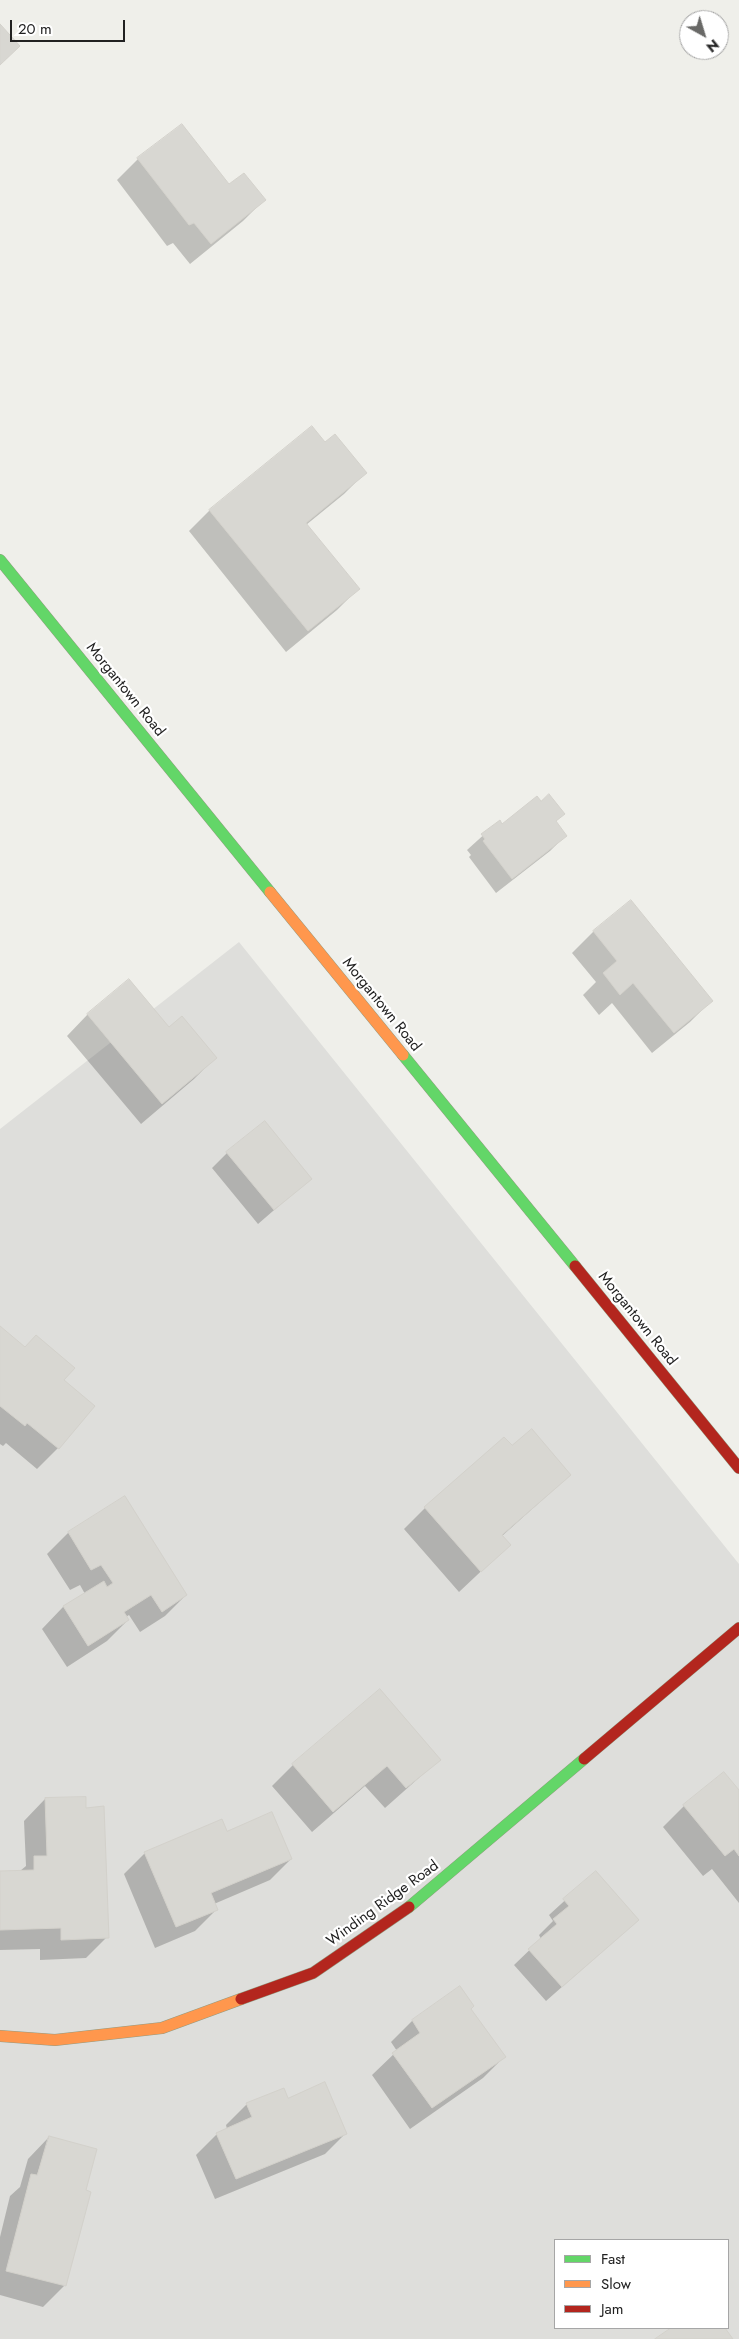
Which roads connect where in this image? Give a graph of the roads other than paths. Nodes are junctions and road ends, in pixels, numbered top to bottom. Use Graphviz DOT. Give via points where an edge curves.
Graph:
graph roads {
  1 [pos="0,560"];
  2 [pos="739,1468"];
  3 [pos="739,1628"];
  4 [pos="0,2036"];
  1 -- 2 [label="main road, Morgantown Road"];
  3 -- 4 [label="main road, Winding Ridge Road" via="416,1902 313,1973 162,2028 54,2040"];
}
